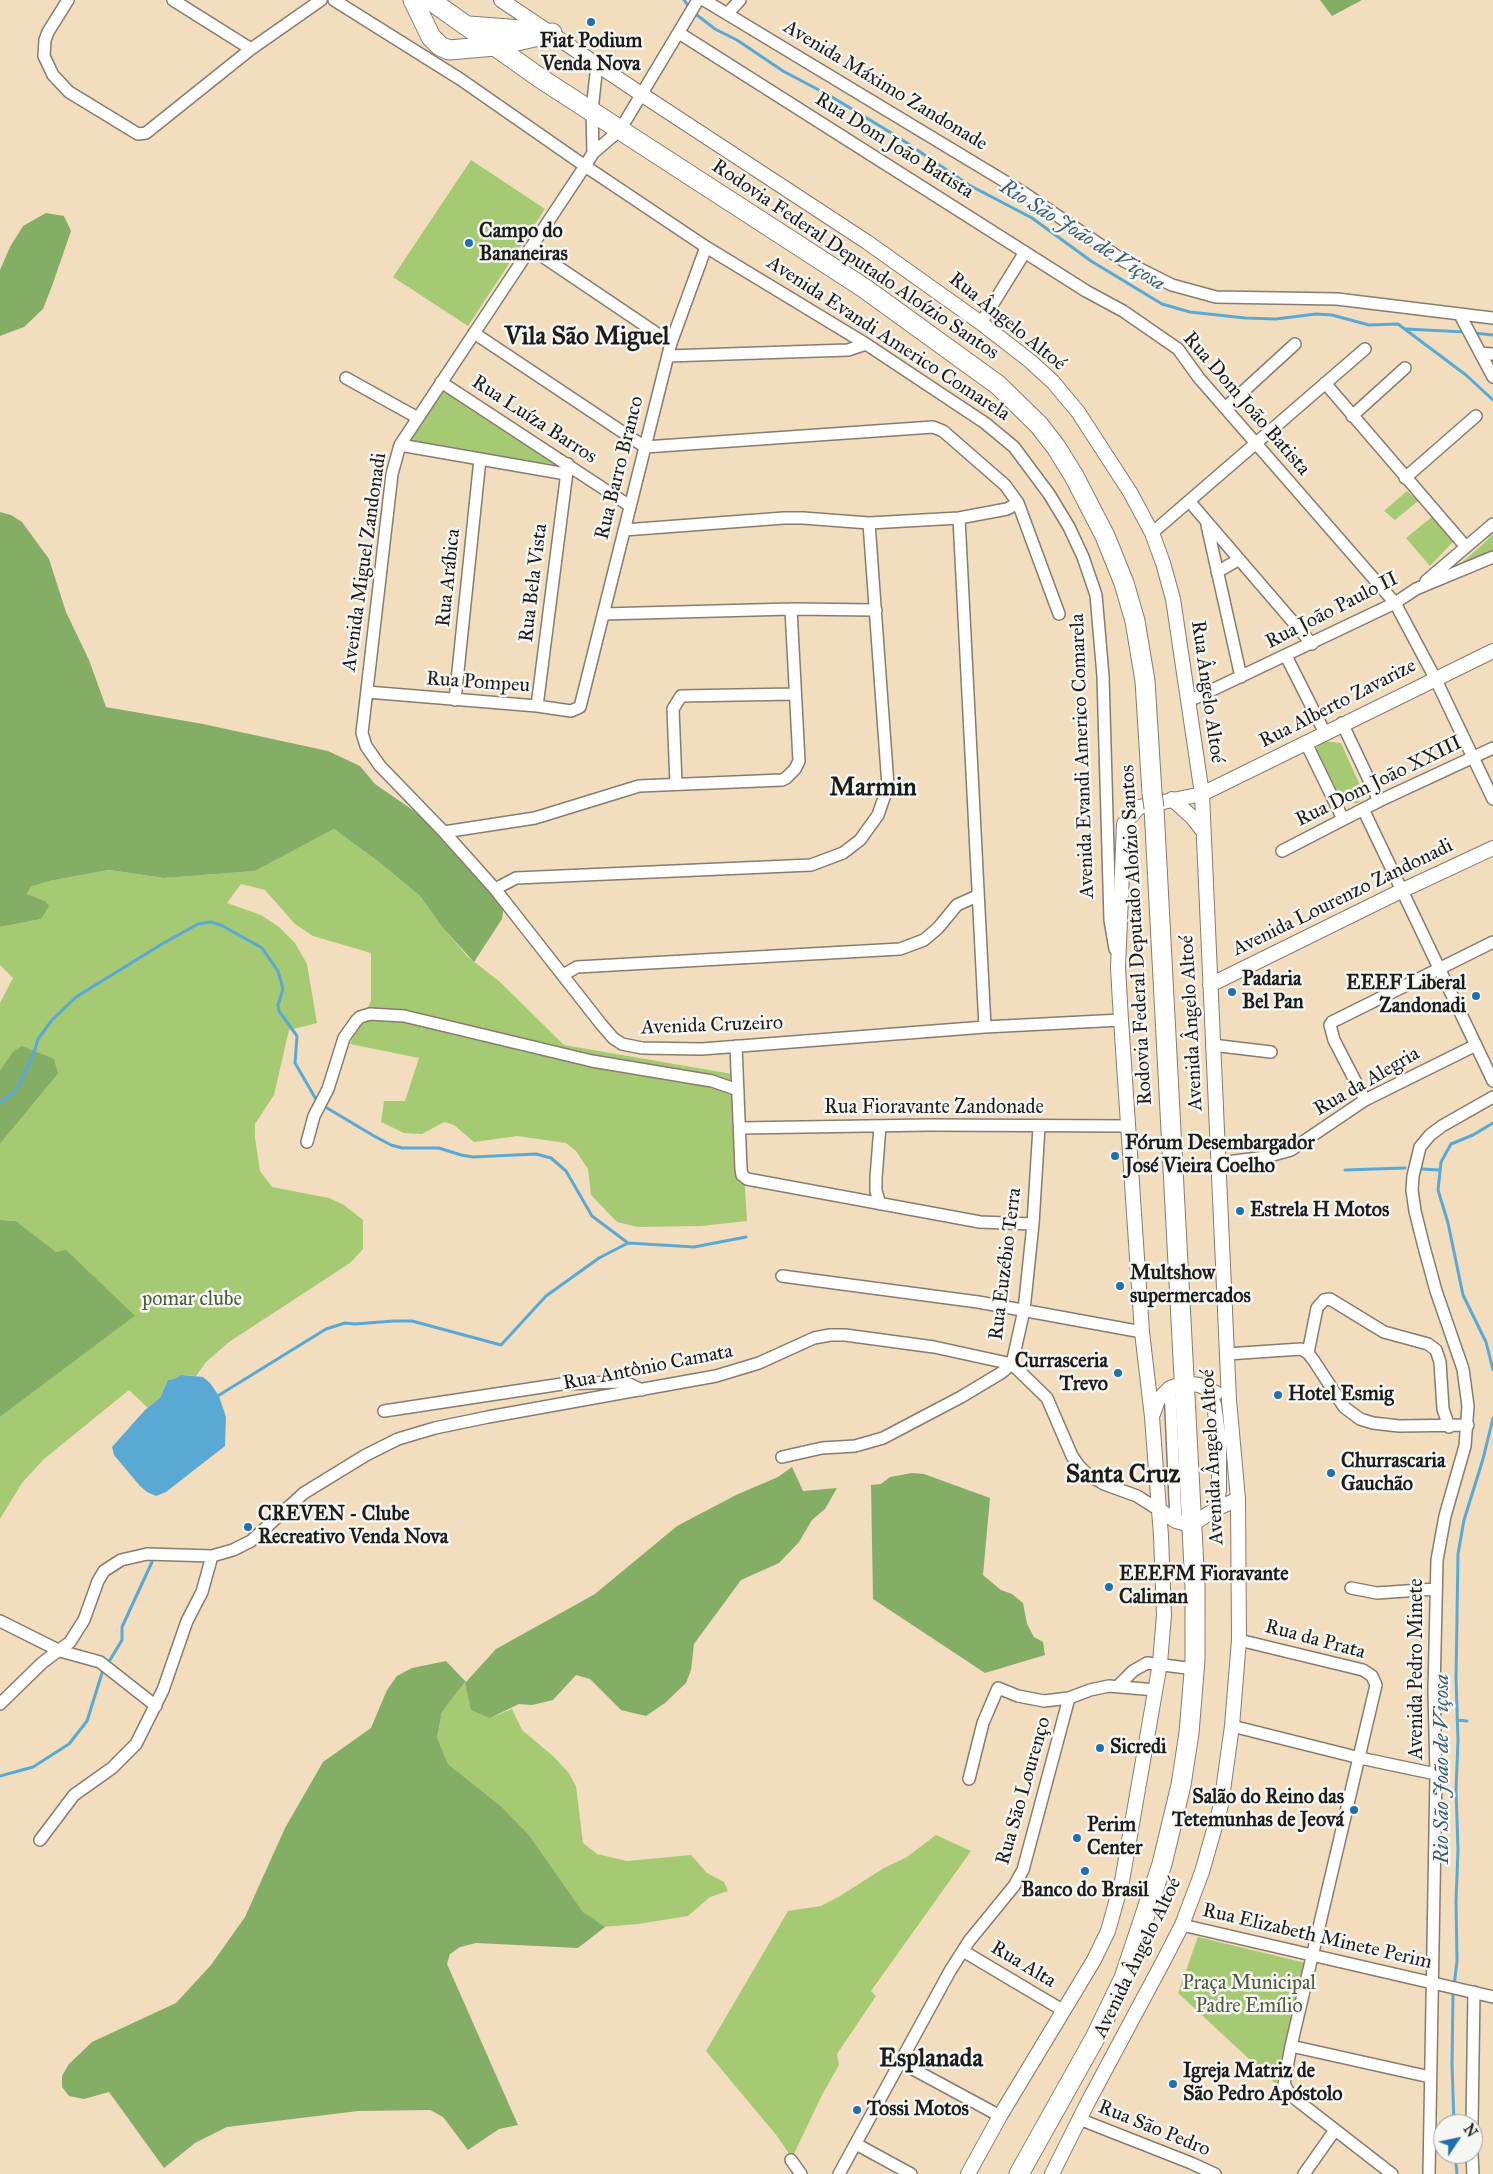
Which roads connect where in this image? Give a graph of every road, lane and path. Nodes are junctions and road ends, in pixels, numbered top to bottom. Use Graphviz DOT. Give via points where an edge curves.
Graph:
graph roads {
  1 [pos="68,0"];
  2 [pos="173,0"];
  3 [pos="321,0"];
  4 [pos="334,0"];
  5 [pos="413,0"];
  6 [pos="430,0"];
  7 [pos="501,0"];
  8 [pos="700,0"];
  9 [pos="740,0"];
  10 [pos="728,13"];
  11 [pos="469,26"];
  12 [pos="680,30"];
  13 [pos="552,33"];
  14 [pos="495,46"];
  15 [pos="251,49"];
  16 [pos="597,64"];
  17 [pos="640,94"];
  18 [pos="592,111"];
  19 [pos="620,130"];
  20 [pos="594,154"];
  21 [pos="585,166"];
  22 [pos="706,246"];
  23 [pos="530,248"];
  24 [pos="1025,252"];
  25 [pos="1493,318"];
  26 [pos="1462,320"];
  27 [pos="981,323"];
  28 [pos="474,333"];
  29 [pos="671,343"];
  30 [pos="866,344"];
  31 [pos="1295,344"];
  32 [pos="1365,349"];
  33 [pos="1480,353"];
  34 [pos="1493,354"];
  35 [pos="668,356"];
  36 [pos="1405,368"];
  37 [pos="1493,377"];
  38 [pos="346,378"];
  39 [pos="441,382"];
  40 [pos="1325,384"];
  41 [pos="1225,408"];
  42 [pos="1352,416"];
  43 [pos="1476,416"];
  44 [pos="418,418"];
  45 [pos="1256,442"];
  46 [pos="400,445"];
  47 [pos="645,447"];
  48 [pos="480,459"];
  49 [pos="567,469"];
  50 [pos="1405,478"];
  51 [pos="1189,501"];
  52 [pos="1018,502"];
  53 [pos="630,506"];
  54 [pos="959,518"];
  55 [pos="869,522"];
  56 [pos="1207,522"];
  57 [pos="1493,524"];
  58 [pos="624,530"];
  59 [pos="1152,533"];
  60 [pos="1466,547"];
  61 [pos="1493,557"];
  62 [pos="1238,560"];
  63 [pos="1217,572"];
  64 [pos="1416,589"];
  65 [pos="1395,603"];
  66 [pos="790,609"];
  67 [pos="876,610"];
  68 [pos="603,614"];
  69 [pos="1059,614"];
  70 [pos="1312,644"];
  71 [pos="1493,651"];
  72 [pos="1286,656"];
  73 [pos="1241,676"];
  74 [pos="1435,678"];
  75 [pos="367,692"];
  76 [pos="795,694"];
  77 [pos="455,700"];
  78 [pos="1189,701"];
  79 [pos="581,703"];
  80 [pos="537,706"];
  81 [pos="1342,724"];
  82 [pos="362,733"];
  83 [pos="1325,733"];
  84 [pos="1306,743"];
  85 [pos="1493,748"];
  86 [pos="1474,757"];
  87 [pos="1198,768"];
  88 [pos="676,784"];
  89 [pos="1202,794"];
  90 [pos="1177,799"];
  91 [pos="1493,799"];
  92 [pos="1378,801"];
  93 [pos="1148,803"];
  94 [pos="1363,809"];
  95 [pos="1343,819"];
  96 [pos="444,832"];
  97 [pos="1203,832"];
  98 [pos="1493,848"];
  99 [pos="1282,851"];
  100 [pos="495,889"];
  101 [pos="1403,890"];
  102 [pos="977,896"];
  103 [pos="1493,942"];
  104 [pos="1118,968"];
  105 [pos="1440,969"];
  106 [pos="563,975"];
  107 [pos="1210,985"];
  108 [pos="1121,1020"];
  109 [pos="985,1027"];
  110 [pos="1212,1045"];
  111 [pos="1476,1045"];
  112 [pos="736,1046"];
  113 [pos="1272,1052"];
  114 [pos="1493,1081"];
  115 [pos="738,1090"];
  116 [pos="1493,1097"];
  117 [pos="1365,1100"];
  118 [pos="880,1126"];
  119 [pos="1127,1126"];
  120 [pos="1039,1127"];
  121 [pos="741,1128"];
  122 [pos="307,1142"];
  123 [pos="1219,1163"];
  124 [pos="876,1191"];
  125 [pos="867,1201"];
  126 [pos="880,1204"];
  127 [pos="1033,1224"];
  128 [pos="782,1276"];
  129 [pos="1024,1310"];
  130 [pos="1142,1332"];
  131 [pos="1308,1353"];
  132 [pos="1227,1354"];
  133 [pos="1012,1364"];
  134 [pos="1177,1385"];
  135 [pos="642,1390"];
  136 [pos="1208,1390"];
  137 [pos="1229,1400"];
  138 [pos="384,1411"];
  139 [pos="1152,1417"];
  140 [pos="1468,1426"];
  141 [pos="1449,1427"];
  142 [pos="782,1457"];
  143 [pos="1238,1499"];
  144 [pos="1216,1509"];
  145 [pos="1159,1510"];
  146 [pos="1184,1523"];
  147 [pos="212,1556"];
  148 [pos="1351,1588"];
  149 [pos="1435,1589"];
  150 [pos="0,1620"];
  151 [pos="1239,1640"];
  152 [pos="60,1651"];
  153 [pos="1160,1663"];
  154 [pos="1195,1668"];
  155 [pos="1118,1686"];
  156 [pos="1156,1690"];
  157 [pos="1069,1698"];
  158 [pos="0,1704"];
  159 [pos="156,1706"];
  160 [pos="1232,1726"];
  161 [pos="1360,1758"];
  162 [pos="1436,1774"];
  163 [pos="969,1778"];
  164 [pos="40,1840"];
  165 [pos="1182,1925"];
  166 [pos="963,1951"];
  167 [pos="1312,1956"];
  168 [pos="1431,1984"];
  169 [pos="1474,1992"];
  170 [pos="1493,1997"];
  171 [pos="1064,2011"];
  172 [pos="1291,2046"];
  173 [pos="900,2062"];
  174 [pos="1430,2077"];
  175 [pos="1472,2114"];
  176 [pos="1000,2116"];
  177 [pos="1079,2119"];
  178 [pos="1335,2130"];
  179 [pos="856,2144"];
  180 [pos="791,2160"];
  181 [pos="801,2174"];
  182 [pos="839,2174"];
  183 [pos="912,2174"];
  184 [pos="968,2174"];
  185 [pos="1019,2174"];
  186 [pos="1052,2174"];
  187 [pos="1214,2174"];
  188 [pos="1304,2174"];
  189 [pos="1392,2174"];
  190 [pos="1429,2174"];
  1 -- 15 [label="street" via="45,40 44,56 53,76 92,108 138,134 146,133"];
  2 -- 15 [label="street"];
  3 -- 15 [label="street"];
  4 -- 21 [label="street, Avenida Evandi Americo Comarela" via="460,78"];
  5 -- 14 [label="highway" via="431,37 440,46 449,50"];
  6 -- 11 [label="highway, Rodovia Federal Deputado Aloízio Santos"];
  7 -- 13 [label="street, Rua Ângelo Altoé"];
  8 -- 10 [label="street, Avenida Máximo Zandonade"];
  8 -- 12 [label="street, Avenida Máximo Zandonade"];
  9 -- 10 [label="street"];
  10 -- 26 [label="street, Avenida Máximo Zandonade" via="1024,193 1124,261 1172,285 1216,297 1337,299"];
  11 -- 13 [label="highway"];
  11 -- 14 [label="highway, Rodovia Federal Deputado Aloízio Santos"];
  12 -- 17 [label="street"];
  12 -- 24 [label="street, Rua Dom João Batista"];
  13 -- 14 [label="highway"];
  13 -- 16 [label="street, Rua Ângelo Altoé"];
  14 -- 18 [label="highway, Rodovia Federal Deputado Aloízio Santos"];
  16 -- 17 [label="street, Rua Ângelo Altoé"];
  16 -- 18 [label="street"];
  17 -- 19 [label="street"];
  17 -- 27 [label="street, Rua Ângelo Altoé" via="867,242"];
  18 -- 19 [label="highway, Rodovia Federal Deputado Aloízio Santos"];
  18 -- 20 [label="street"];
  19 -- 20 [label="street, Avenida Miguel Zandonadi"];
  19 -- 93 [label="highway, Rodovia Federal Deputado Aloízio Santos" via="864,288 998,385 1039,424 1074,476 1105,536 1136,621 1145,681"];
  20 -- 21 [label="street, Avenida Miguel Zandonadi"];
  21 -- 22 [label="street, Avenida Evandi Americo Comarela"];
  21 -- 23 [label="street, Avenida Miguel Zandonadi"];
  22 -- 29 [label="street, Rua Barro Branco"];
  22 -- 30 [label="street, Avenida Evandi Americo Comarela"];
  23 -- 28 [label="street, Avenida Miguel Zandonadi"];
  23 -- 29 [label="street"];
  24 -- 27 [label="street"];
  24 -- 41 [label="street, Rua Dom João Batista" via="1164,338 1188,360"];
  25 -- 26 [label="street, Avenida Máximo Zandonade"];
  26 -- 33 [label="street"];
  27 -- 59 [label="street, Rua Ângelo Altoé" via="1053,382 1078,412 1130,492"];
  28 -- 39 [label="street, Avenida Miguel Zandonadi"];
  28 -- 47 [label="street"];
  29 -- 35 [label="street, Rua Barro Branco"];
  30 -- 35 [label="street" via="848,350"];
  30 -- 104 [label="street, Avenida Evandi Americo Comarela" via="985,423 1014,447 1049,494 1083,557 1096,595 1102,667 1110,920"];
  31 -- 41 [label="street"];
  32 -- 40 [label="street"];
  33 -- 34 [label="street"];
  33 -- 37 [label="street"];
  35 -- 47 [label="street, Rua Barro Branco"];
  36 -- 42 [label="street"];
  38 -- 44 [label="street"];
  39 -- 44 [label="street, Avenida Miguel Zandonadi"];
  39 -- 49 [label="street, Rua Luíza Barros"];
  40 -- 42 [label="street"];
  40 -- 45 [label="street"];
  41 -- 45 [label="street, Rua Dom João Batista"];
  42 -- 50 [label="street"];
  43 -- 50 [label="street"];
  44 -- 46 [label="street, Avenida Miguel Zandonadi"];
  45 -- 51 [label="street"];
  45 -- 65 [label="street, Rua Dom João Batista"];
  46 -- 48 [label="street"];
  46 -- 75 [label="street, Avenida Miguel Zandonadi" via="392,474"];
  47 -- 52 [label="street" via="933,428 943,431 1005,485"];
  47 -- 53 [label="street, Rua Barro Branco"];
  48 -- 49 [label="street"];
  48 -- 77 [label="street, Rua Arábica"];
  49 -- 53 [label="street, Rua Luíza Barros"];
  49 -- 80 [label="street, Rua Bela Vista"];
  50 -- 60 [label="street"];
  51 -- 56 [label="street"];
  51 -- 59 [label="street"];
  52 -- 54 [label="street" via="1007,509"];
  52 -- 69 [label="street"];
  53 -- 58 [label="street, Rua Barro Branco"];
  54 -- 55 [label="street"];
  54 -- 102 [label="street"];
  55 -- 58 [label="street" via="803,518"];
  55 -- 67 [label="street"];
  56 -- 62 [label="street"];
  56 -- 63 [label="street"];
  57 -- 60 [label="street"];
  58 -- 68 [label="street, Rua Barro Branco"];
  59 -- 78 [label="street, Rua Ângelo Altoé" via="1173,599"];
  60 -- 64 [label="street"];
  61 -- 64 [label="street, Rua João Paulo II"];
  62 -- 63 [label="street"];
  62 -- 70 [label="street"];
  63 -- 73 [label="street"];
  64 -- 65 [label="street, Rua João Paulo II"];
  65 -- 70 [label="street, Rua João Paulo II"];
  65 -- 74 [label="street, Rua Dom João Batista"];
  66 -- 67 [label="street"];
  66 -- 68 [label="street"];
  66 -- 76 [label="street"];
  67 -- 100 [label="street" via="888,786 873,824 852,847 811,865 516,878"];
  68 -- 79 [label="street, Rua Barro Branco"];
  70 -- 72 [label="street, Rua João Paulo II"];
  71 -- 74 [label="street, Rua Alberto Zavarize"];
  72 -- 73 [label="street, Rua João Paulo II"];
  72 -- 83 [label="street"];
  73 -- 78 [label="street, Rua João Paulo II"];
  74 -- 81 [label="street, Rua Alberto Zavarize"];
  74 -- 86 [label="street, Rua Dom João Batista"];
  75 -- 77 [label="street, Rua Pompeu"];
  75 -- 82 [label="street, Avenida Miguel Zandonadi"];
  76 -- 88 [label="street" via="799,761 789,776 782,780"];
  76 -- 88 [label="street" via="681,696 673,709"];
  77 -- 80 [label="street, Rua Pompeu"];
  78 -- 87 [label="street, Rua Ângelo Altoé"];
  79 -- 80 [label="street, Rua Pompeu" via="572,712"];
  81 -- 83 [label="street, Rua Alberto Zavarize"];
  81 -- 92 [label="street"];
  82 -- 96 [label="street, Avenida Cruzeiro" via="366,746 380,766"];
  83 -- 84 [label="street, Rua Alberto Zavarize"];
  84 -- 89 [label="street, Rua Alberto Zavarize"];
  84 -- 95 [label="street"];
  85 -- 86 [label="street, Rua Dom João XXIII"];
  86 -- 91 [label="street, Rua Dom João Batista"];
  86 -- 92 [label="street, Rua Dom João XXIII"];
  87 -- 89 [label="street, Rua Ângelo Altoé"];
  87 -- 90 [label="street"];
  88 -- 96 [label="street" via="640,786 535,818"];
  89 -- 90 [label="street"];
  89 -- 97 [label="street, Avenida Ângelo Altoé"];
  90 -- 93 [label="street"];
  90 -- 97 [label="street"];
  92 -- 94 [label="street, Rua Dom João XXIII"];
  93 -- 104 [label="street" via="1124,824"];
  93 -- 134 [label="highway, Rodovia Federal Deputado Aloízio Santos"];
  94 -- 95 [label="street, Rua Dom João XXIII"];
  94 -- 101 [label="street"];
  95 -- 99 [label="street, Rua Dom João XXIII"];
  96 -- 100 [label="street, Avenida Cruzeiro"];
  97 -- 107 [label="street, Avenida Ângelo Altoé"];
  98 -- 101 [label="street, Avenida Lourenzo Zandonadi"];
  100 -- 106 [label="street, Avenida Cruzeiro"];
  101 -- 105 [label="street"];
  101 -- 107 [label="street, Avenida Lourenzo Zandonadi"];
  102 -- 106 [label="street" via="957,905 924,940 900,949 577,967"];
  102 -- 109 [label="street"];
  103 -- 105 [label="street"];
  104 -- 108 [label="street, Avenida Evandi Americo Comarela"];
  105 -- 111 [label="street"];
  105 -- 117 [label="street" via="1332,1022 1330,1031"];
  106 -- 112 [label="street, Avenida Cruzeiro" via="613,1038 622,1044 642,1048"];
  107 -- 110 [label="street, Avenida Ângelo Altoé"];
  108 -- 109 [label="street, Avenida Cruzeiro"];
  108 -- 119 [label="street, Avenida Evandi Americo Comarela"];
  109 -- 112 [label="street, Avenida Cruzeiro"];
  110 -- 113 [label="street"];
  110 -- 123 [label="street, Avenida Ângelo Altoé"];
  111 -- 114 [label="street"];
  111 -- 117 [label="street, Rua da Alegria"];
  112 -- 115 [label="street"];
  115 -- 121 [label="street"];
  115 -- 122 [label="street" via="712,1081 592,1061 404,1016 370,1014 360,1017 344,1038"];
  116 -- 140 [label="street, Avenida Pedro Minete" via="1430,1135 1420,1148 1413,1176 1415,1211 1424,1247 1464,1369"];
  117 -- 123 [label="street, Rua da Alegria" via="1291,1150"];
  118 -- 120 [label="street, Rua Fioravante Zandonade"];
  118 -- 121 [label="street, Rua Fioravante Zandonade"];
  118 -- 124 [label="street"];
  119 -- 120 [label="street, Rua Fioravante Zandonade"];
  119 -- 130 [label="street, Avenida Evandi Americo Comarela"];
  120 -- 127 [label="street, Rua Euzébio Terra"];
  121 -- 125 [label="street" via="741,1169 747,1179"];
  123 -- 132 [label="street, Avenida Ângelo Altoé"];
  124 -- 125 [label="street"];
  124 -- 126 [label="street"];
  125 -- 126 [label="street"];
  126 -- 127 [label="street" via="980,1222"];
  127 -- 129 [label="street, Rua Euzébio Terra"];
  128 -- 129 [label="street"];
  129 -- 130 [label="street"];
  129 -- 133 [label="street, Rua Euzébio Terra"];
  130 -- 139 [label="street, Avenida Evandi Americo Comarela"];
  131 -- 132 [label="street" via="1291,1348"];
  131 -- 141 [label="street" via="1344,1407 1360,1419 1399,1426"];
  131 -- 141 [label="street" via="1316,1308 1330,1299 1384,1332 1433,1347 1440,1362 1442,1409"];
  132 -- 137 [label="street, Avenida Ângelo Altoé"];
  133 -- 135 [label="street, Rua Antônio Camata" via="934,1347 830,1335 814,1338 740,1370"];
  133 -- 142 [label="street, Rua Euzébio Terra" via="961,1397 883,1438 855,1446 822,1448"];
  133 -- 145 [label="street" via="1047,1398 1072,1456 1087,1474"];
  134 -- 136 [label="street" via="1199,1385"];
  134 -- 139 [label="street" via="1158,1400"];
  134 -- 146 [label="highway, Rodovia Federal Deputado Aloízio Santos"];
  135 -- 138 [label="street" via="617,1382 562,1384"];
  135 -- 147 [label="street, Rua Antônio Camata" via="488,1416 398,1439 304,1493 251,1541"];
  136 -- 137 [label="street"];
  136 -- 144 [label="street" via="1214,1405 1219,1441 1220,1490"];
  137 -- 143 [label="street, Avenida Ângelo Altoé"];
  139 -- 145 [label="street, Avenida Evandi Americo Comarela"];
  140 -- 141 [label="street"];
  140 -- 149 [label="street, Avenida Pedro Minete" via="1460,1470 1439,1537"];
  143 -- 144 [label="street"];
  143 -- 151 [label="street, Avenida Ângelo Altoé"];
  144 -- 146 [label="street"];
  145 -- 146 [label="street"];
  145 -- 153 [label="street, Avenida Evandi Americo Comarela" via="1164,1615"];
  146 -- 154 [label="highway, Rodovia Federal Deputado Aloízio Santos" via="1196,1617"];
  147 -- 152 [label="street, Rua Antônio Camata" via="147,1554 112,1565 98,1581 77,1633"];
  147 -- 159 [label="street" via="202,1592"];
  148 -- 149 [label="street" via="1377,1593"];
  149 -- 162 [label="street, Avenida Pedro Minete"];
  150 -- 152 [label="street"];
  151 -- 160 [label="street, Avenida Ângelo Altoé"];
  151 -- 161 [label="street, Rua da Prata" via="1363,1670 1372,1676 1376,1685"];
  152 -- 158 [label="street, Rua Antônio Camata" via="42,1663"];
  152 -- 159 [label="street" via="100,1662"];
  153 -- 154 [label="street"];
  153 -- 155 [label="street" via="1137,1667"];
  153 -- 156 [label="street, Avenida Evandi Americo Comarela"];
  154 -- 185 [label="highway, Rodovia Federal Deputado Aloízio Santos" via="1181,1785 1144,1923 1124,1978 1095,2038"];
  155 -- 156 [label="street"];
  155 -- 157 [label="street" via="1090,1690"];
  156 -- 171 [label="street, Avenida Evandi Americo Comarela" via="1115,1909 1094,1960"];
  157 -- 163 [label="street" via="1044,1701 998,1688 983,1723"];
  157 -- 166 [label="street, Rua São Lourenço" via="1023,1870"];
  159 -- 164 [label="street" via="128,1754 74,1795"];
  160 -- 161 [label="street"];
  160 -- 165 [label="street, Avenida Ângelo Altoé" via="1218,1817"];
  161 -- 162 [label="street"];
  161 -- 167 [label="street"];
  162 -- 168 [label="street, Avenida Pedro Minete"];
  165 -- 167 [label="street, Rua Elizabeth Minete Perim"];
  165 -- 177 [label="street, Avenida Ângelo Altoé"];
  166 -- 171 [label="street, Rua Alta"];
  166 -- 173 [label="street, Rua São Lourenço"];
  167 -- 168 [label="street, Rua Elizabeth Minete Perim"];
  167 -- 172 [label="street"];
  168 -- 169 [label="street, Rua Elizabeth Minete Perim"];
  168 -- 174 [label="street, Avenida Pedro Minete"];
  169 -- 170 [label="street, Rua Elizabeth Minete Perim"];
  169 -- 175 [label="street"];
  171 -- 176 [label="street, Avenida Evandi Americo Comarela"];
  172 -- 174 [label="street"];
  172 -- 178 [label="street" via="1284,2084 1290,2094"];
  173 -- 176 [label="street"];
  173 -- 179 [label="street, Rua São Lourenço"];
  174 -- 190 [label="street, Avenida Pedro Minete"];
  176 -- 184 [label="street, Avenida Evandi Americo Comarela"];
  177 -- 186 [label="street, Avenida Ângelo Altoé"];
  177 -- 187 [label="street, Rua São Pedro"];
  178 -- 188 [label="street"];
  178 -- 189 [label="street"];
  179 -- 182 [label="street, Rua São Lourenço"];
  179 -- 183 [label="street"];
  180 -- 181 [label="street"];
}
